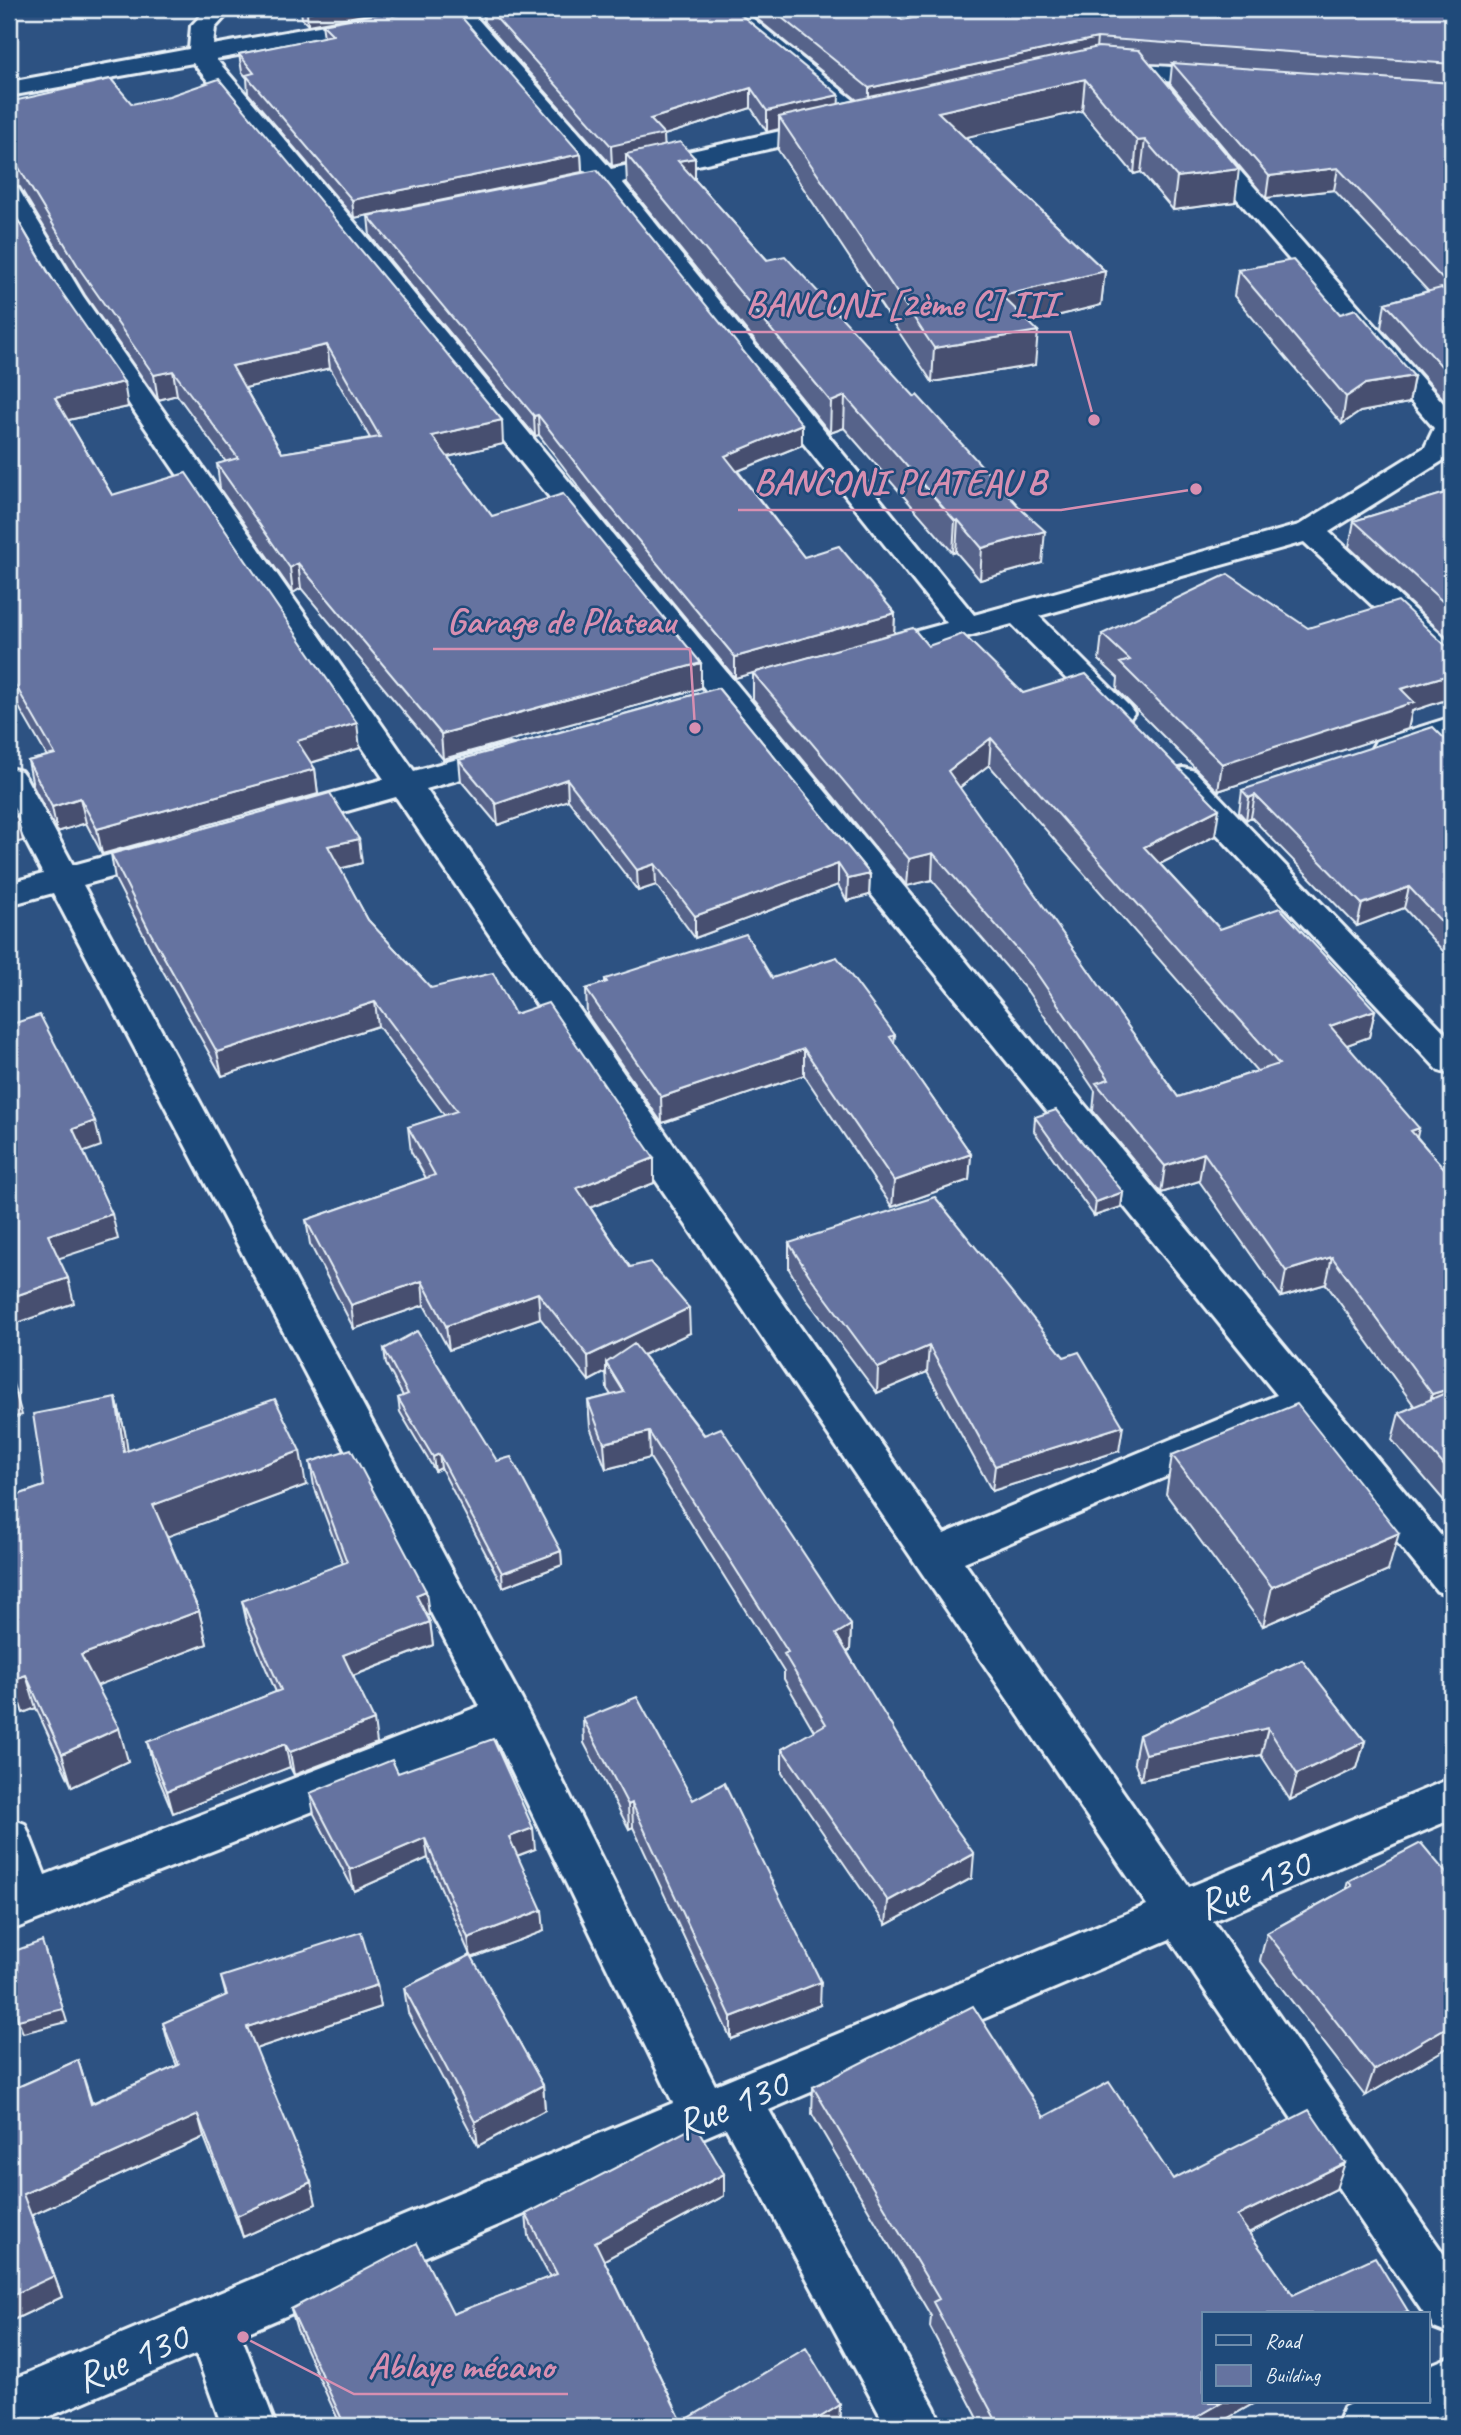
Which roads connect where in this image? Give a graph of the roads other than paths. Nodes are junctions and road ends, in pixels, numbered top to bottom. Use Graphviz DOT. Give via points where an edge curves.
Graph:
graph roads {
  1 [pos="220,9"];
  2 [pos="731,9"];
  3 [pos="443,10"];
  4 [pos="397,19"];
  5 [pos="200,56"];
  6 [pos="1251,80"];
  7 [pos="9,89"];
  8 [pos="891,114"];
  9 [pos="863,120"];
  10 [pos="605,178"];
  11 [pos="9,194"];
  12 [pos="527,195"];
  13 [pos="1448,439"];
  14 [pos="1310,531"];
  15 [pos="1018,613"];
  16 [pos="967,627"];
  17 [pos="847,660"];
  18 [pos="1452,662"];
  19 [pos="1452,727"];
  20 [pos="540,746"];
  21 [pos="1363,756"];
  22 [pos="9,778"];
  23 [pos="406,784"];
  24 [pos="261,824"];
  25 [pos="194,842"];
  26 [pos="62,879"];
  27 [pos="9,894"];
  28 [pos="1452,1062"];
  29 [pos="1306,1400"];
  30 [pos="935,1556"];
  31 [pos="1452,1579"];
  32 [pos="507,1715"];
  33 [pos="1452,1798"];
  34 [pos="9,1838"];
  35 [pos="20,1906"];
  36 [pos="1179,1914"];
  37 [pos="720,2107"];
  38 [pos="1452,2310"];
  39 [pos="211,2323"];
  40 [pos="1452,2382"];
  41 [pos="1430,2393"];
  42 [pos="1408,2404"];
  43 [pos="9,2407"];
  44 [pos="249,2426"];
  45 [pos="915,2426"];
  46 [pos="1363,2426"];
  1 -- 5 [label="street" via="203,26"];
  2 -- 9 [label="street"];
  3 -- 10 [label="street" via="467,21"];
  4 -- 5 [label="street"];
  5 -- 7 [label="street"];
  5 -- 29 [label="street" via="360,228 727,694"];
  6 -- 13 [label="street" via="1132,71 1212,156"];
  8 -- 9 [label="street"];
  9 -- 10 [label="street"];
  10 -- 12 [label="street"];
  10 -- 16 [label="street"];
  11 -- 23 [label="street" via="71,296"];
  13 -- 14 [label="street"];
  14 -- 15 [label="street"];
  14 -- 18 [label="street"];
  15 -- 16 [label="street"];
  15 -- 28 [label="street" via="1153,748 1223,802"];
  16 -- 17 [label="street"];
  19 -- 21 [label="street"];
  20 -- 23 [label="street"];
  22 -- 26 [label="street"];
  23 -- 24 [label="street"];
  23 -- 30 [label="street"];
  25 -- 26 [label="street"];
  26 -- 27 [label="street"];
  26 -- 32 [label="street"];
  29 -- 30 [label="street"];
  29 -- 31 [label="street"];
  30 -- 36 [label="street"];
  32 -- 35 [label="street"];
  32 -- 37 [label="street"];
  33 -- 36 [label="street, Rue 130"];
  34 -- 35 [label="street"];
  36 -- 37 [label="street, Rue 130"];
  36 -- 38 [label="street"];
  37 -- 39 [label="street, Rue 130"];
  37 -- 45 [label="street"];
  39 -- 43 [label="street, Rue 130"];
  39 -- 44 [label="street"];
  40 -- 41 [label="street"];
  42 -- 46 [label="street"];
}
